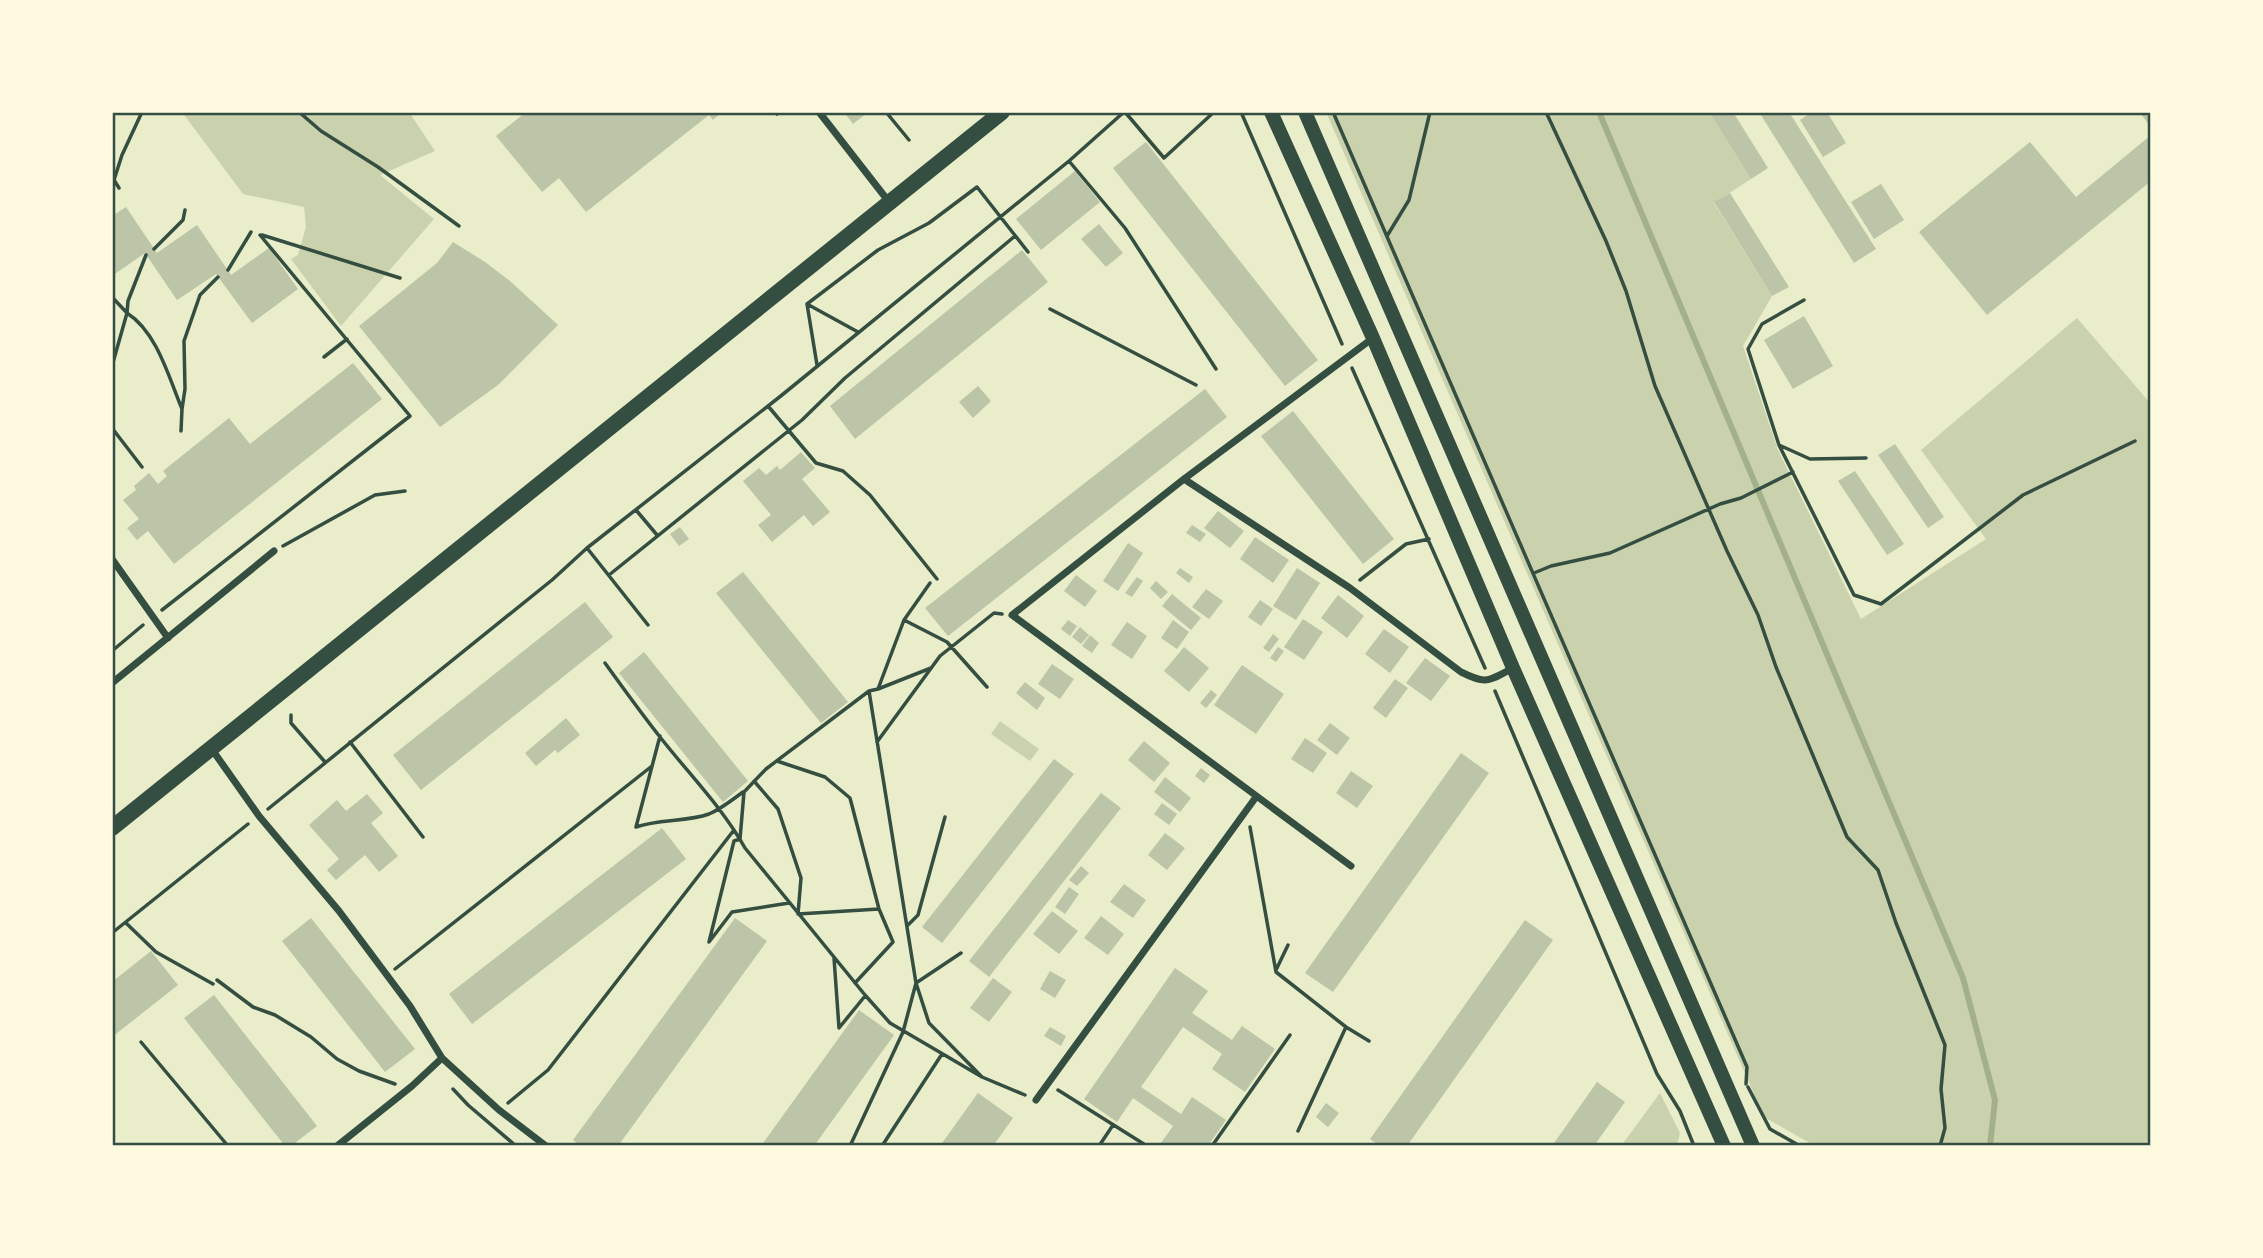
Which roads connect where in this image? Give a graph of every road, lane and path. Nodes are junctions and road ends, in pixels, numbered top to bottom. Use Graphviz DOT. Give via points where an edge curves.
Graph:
graph roads {
  1 [pos="142,112"];
  2 [pos="299,112"];
  3 [pos="819,112"];
  4 [pos="886,112"];
  5 [pos="1002,112"];
  6 [pos="1125,112"];
  7 [pos="1214,112"];
  8 [pos="1241,112"];
  9 [pos="1271,112"];
  10 [pos="1305,112"];
  11 [pos="1334,112"];
  12 [pos="1430,112"];
  13 [pos="1546,112"];
  14 [pos="909,140"];
  15 [pos="1069,161"];
  16 [pos="119,188"];
  17 [pos="890,202"];
  18 [pos="185,210"];
  19 [pos="1000,217"];
  20 [pos="459,226"];
  21 [pos="251,232"];
  22 [pos="1015,236"];
  23 [pos="1387,236"];
  24 [pos="155,250"];
  25 [pos="1028,252"];
  26 [pos="146,255"];
  27 [pos="228,270"];
  28 [pos="218,276"];
  29 [pos="400,278"];
  30 [pos="112,297"];
  31 [pos="1804,300"];
  32 [pos="807,304"];
  33 [pos="1050,309"];
  34 [pos="127,313"];
  35 [pos="858,332"];
  36 [pos="1373,338"];
  37 [pos="347,339"];
  38 [pos="324,357"];
  39 [pos="1347,357"];
  40 [pos="818,365"];
  41 [pos="112,366"];
  42 [pos="1216,369"];
  43 [pos="1196,385"];
  44 [pos="768,405"];
  45 [pos="182,410"];
  46 [pos="112,428"];
  47 [pos="789,430"];
  48 [pos="181,431"];
  49 [pos="2135,441"];
  50 [pos="1779,445"];
  51 [pos="1866,458"];
  52 [pos="142,467"];
  53 [pos="1793,471"];
  54 [pos="1184,479"];
  55 [pos="405,491"];
  56 [pos="1708,509"];
  57 [pos="636,510"];
  58 [pos="657,536"];
  59 [pos="1429,540"];
  60 [pos="587,548"];
  61 [pos="274,551"];
  62 [pos="112,559"];
  63 [pos="1534,573"];
  64 [pos="608,575"];
  65 [pos="937,579"];
  66 [pos="930,583"];
  67 [pos="1350,588"];
  68 [pos="1012,615"];
  69 [pos="153,617"];
  70 [pos="904,620"];
  71 [pos="648,625"];
  72 [pos="168,638"];
  73 [pos="950,648"];
  74 [pos="112,651"];
  75 [pos="605,663"];
  76 [pos="931,668"];
  77 [pos="1513,668"];
  78 [pos="1490,680"];
  79 [pos="112,683"];
  80 [pos="987,687"];
  81 [pos="878,689"];
  82 [pos="869,691"];
  83 [pos="291,715"];
  84 [pos="660,736"];
  85 [pos="349,742"];
  86 [pos="877,742"];
  87 [pos="211,748"];
  88 [pos="776,761"];
  89 [pos="325,762"];
  90 [pos="652,766"];
  91 [pos="754,781"];
  92 [pos="744,792"];
  93 [pos="1256,797"];
  94 [pos="719,809"];
  95 [pos="1247,809"];
  96 [pos="259,816"];
  97 [pos="945,817"];
  98 [pos="112,828"];
  99 [pos="734,830"];
  100 [pos="424,837"];
  101 [pos="740,839"];
  102 [pos="1351,866"];
  103 [pos="789,903"];
  104 [pos="879,909"];
  105 [pos="798,914"];
  106 [pos="126,922"];
  107 [pos="907,927"];
  108 [pos="112,933"];
  109 [pos="1288,945"];
  110 [pos="961,954"];
  111 [pos="833,956"];
  112 [pos="1276,972"];
  113 [pos="387,975"];
  114 [pos="217,980"];
  115 [pos="855,983"];
  116 [pos="916,983"];
  117 [pos="213,984"];
  118 [pos="865,995"];
  119 [pos="1346,1027"];
  120 [pos="903,1032"];
  121 [pos="1290,1035"];
  122 [pos="1369,1041"];
  123 [pos="141,1042"];
  124 [pos="942,1054"];
  125 [pos="442,1058"];
  126 [pos="433,1066"];
  127 [pos="982,1077"];
  128 [pos="1048,1084"];
  129 [pos="1746,1084"];
  130 [pos="412,1086"];
  131 [pos="1036,1100"];
  132 [pos="499,1110"];
  133 [pos="1113,1125"];
  134 [pos="1298,1131"];
  135 [pos="1748,1144"];
  136 [pos="228,1146"];
  137 [pos="337,1146"];
  138 [pos="516,1146"];
  139 [pos="546,1146"];
  140 [pos="850,1146"];
  141 [pos="882,1146"];
  142 [pos="1099,1146"];
  143 [pos="1147,1146"];
  144 [pos="1212,1146"];
  145 [pos="1694,1146"];
  146 [pos="1724,1146"];
  147 [pos="1940,1146"];
  1 -- 16 [label="path" via="114,180"];
  2 -- 20 [label="path"];
  3 -- 17 [label="street"];
  4 -- 14 [label="path"];
  5 -- 17 [label="highway"];
  6 -- 7 [label="path" via="1164,158"];
  6 -- 15 [label="path"];
  8 -- 39 [label="path"];
  9 -- 36 [label="main road"];
  10 -- 135 [label="main road"];
  11 -- 23 [label="path"];
  12 -- 23 [label="path" via="1409,200"];
  13 -- 56 [label="path" via="1621,279 1655,386"];
  15 -- 19 [label="path"];
  15 -- 42 [label="path" via="1125,228"];
  17 -- 87 [label="highway"];
  18 -- 24 [label="path" via="183,220"];
  19 -- 22 [label="path"];
  19 -- 32 [label="path" via="977,187 929,223 878,250"];
  19 -- 35 [label="path"];
  21 -- 27 [label="path"];
  22 -- 25 [label="path"];
  22 -- 47 [label="path"];
  23 -- 63 [label="path"];
  26 -- 34 [label="path"];
  28 -- 45 [label="path" via="200,295 184,341"];
  29 -- 37 [label="path" via="260,235"];
  30 -- 34 [label="path"];
  31 -- 50 [label="path" via="1762,324 1748,349"];
  32 -- 35 [label="path"];
  32 -- 40 [label="path"];
  33 -- 43 [label="path"];
  34 -- 41 [label="path"];
  34 -- 45 [label="path" via="138,320 158,351"];
  35 -- 40 [label="path"];
  36 -- 39 [label="street"];
  36 -- 77 [label="main road"];
  37 -- 38 [label="path"];
  37 -- 69 [label="path" via="410,416"];
  39 -- 54 [label="street"];
  39 -- 59 [label="path"];
  40 -- 44 [label="path"];
  44 -- 47 [label="path"];
  44 -- 57 [label="path"];
  45 -- 48 [label="path"];
  46 -- 52 [label="path"];
  47 -- 58 [label="path"];
  47 -- 65 [label="path" via="816,463 843,471 870,495"];
  49 -- 53 [label="path" via="2023,495 1881,604 1854,595"];
  50 -- 51 [label="path" via="1810,459"];
  50 -- 53 [label="path"];
  53 -- 56 [label="path"];
  54 -- 67 [label="street"];
  54 -- 68 [label="street"];
  55 -- 61 [label="path" via="375,495"];
  56 -- 63 [label="path" via="1610,553"];
  56 -- 147 [label="path" via="1758,615 1847,837 1878,870 1945,1045 1941,1089 1945,1128"];
  57 -- 58 [label="path"];
  57 -- 60 [label="path"];
  58 -- 64 [label="path"];
  59 -- 67 [label="path" via="1406,544"];
  59 -- 78 [label="path"];
  60 -- 64 [label="path"];
  60 -- 85 [label="path"];
  61 -- 72 [label="street"];
  62 -- 69 [label="street"];
  63 -- 129 [label="path" via="1747,1068"];
  64 -- 71 [label="path"];
  66 -- 70 [label="path"];
  67 -- 78 [label="street" via="1461,672 1478,681"];
  68 -- 73 [label="path" via="994,613"];
  68 -- 93 [label="street"];
  69 -- 72 [label="street"];
  69 -- 74 [label="path"];
  70 -- 73 [label="path" via="947,642"];
  70 -- 81 [label="path"];
  72 -- 79 [label="street"];
  73 -- 76 [label="path"];
  73 -- 80 [label="path"];
  75 -- 84 [label="path"];
  76 -- 81 [label="path"];
  76 -- 86 [label="path"];
  77 -- 78 [label="street"];
  77 -- 146 [label="main road"];
  78 -- 145 [label="path" via="1657,1074 1680,1111"];
  81 -- 82 [label="path"];
  82 -- 86 [label="path"];
  82 -- 88 [label="path"];
  83 -- 89 [label="path" via="291,723"];
  84 -- 90 [label="path"];
  84 -- 94 [label="path"];
  85 -- 89 [label="path"];
  85 -- 100 [label="path"];
  86 -- 107 [label="path"];
  87 -- 96 [label="street"];
  87 -- 98 [label="highway"];
  88 -- 91 [label="path"];
  88 -- 104 [label="path" via="825,777 850,798"];
  89 -- 96 [label="path"];
  90 -- 94 [label="path" via="636,827"];
  90 -- 113 [label="path"];
  91 -- 92 [label="path"];
  91 -- 105 [label="path" via="778,808 801,878"];
  92 -- 94 [label="path"];
  92 -- 101 [label="path"];
  93 -- 95 [label="street"];
  93 -- 102 [label="street"];
  94 -- 99 [label="path"];
  95 -- 112 [label="path"];
  95 -- 128 [label="street"];
  96 -- 106 [label="path"];
  96 -- 113 [label="street"];
  97 -- 107 [label="path" via="918,915"];
  99 -- 101 [label="path"];
  99 -- 132 [label="path" via="548,1070"];
  101 -- 103 [label="path"];
  101 -- 103 [label="path" via="734,841 709,942 732,912"];
  103 -- 105 [label="path"];
  104 -- 105 [label="path"];
  104 -- 115 [label="path" via="893,942"];
  105 -- 111 [label="path"];
  106 -- 108 [label="path"];
  106 -- 117 [label="path" via="156,952"];
  107 -- 116 [label="path"];
  109 -- 112 [label="path"];
  110 -- 116 [label="path"];
  111 -- 115 [label="path"];
  111 -- 118 [label="path" via="839,1028"];
  112 -- 119 [label="path"];
  113 -- 125 [label="street"];
  114 -- 130 [label="path" via="348,1065 397,1085"];
  115 -- 118 [label="path"];
  116 -- 120 [label="path"];
  116 -- 127 [label="path" via="929,1023"];
  118 -- 120 [label="path"];
  119 -- 122 [label="path"];
  119 -- 134 [label="path"];
  120 -- 124 [label="path"];
  120 -- 140 [label="path"];
  121 -- 144 [label="path"];
  123 -- 136 [label="path"];
  124 -- 127 [label="path"];
  124 -- 141 [label="path"];
  125 -- 126 [label="street"];
  125 -- 132 [label="street"];
  126 -- 130 [label="street"];
  126 -- 138 [label="path" via="468,1105"];
  127 -- 131 [label="path"];
  128 -- 131 [label="street"];
  128 -- 133 [label="path"];
  130 -- 137 [label="street"];
  132 -- 139 [label="street"];
  133 -- 142 [label="path"];
  133 -- 143 [label="path"];
}
